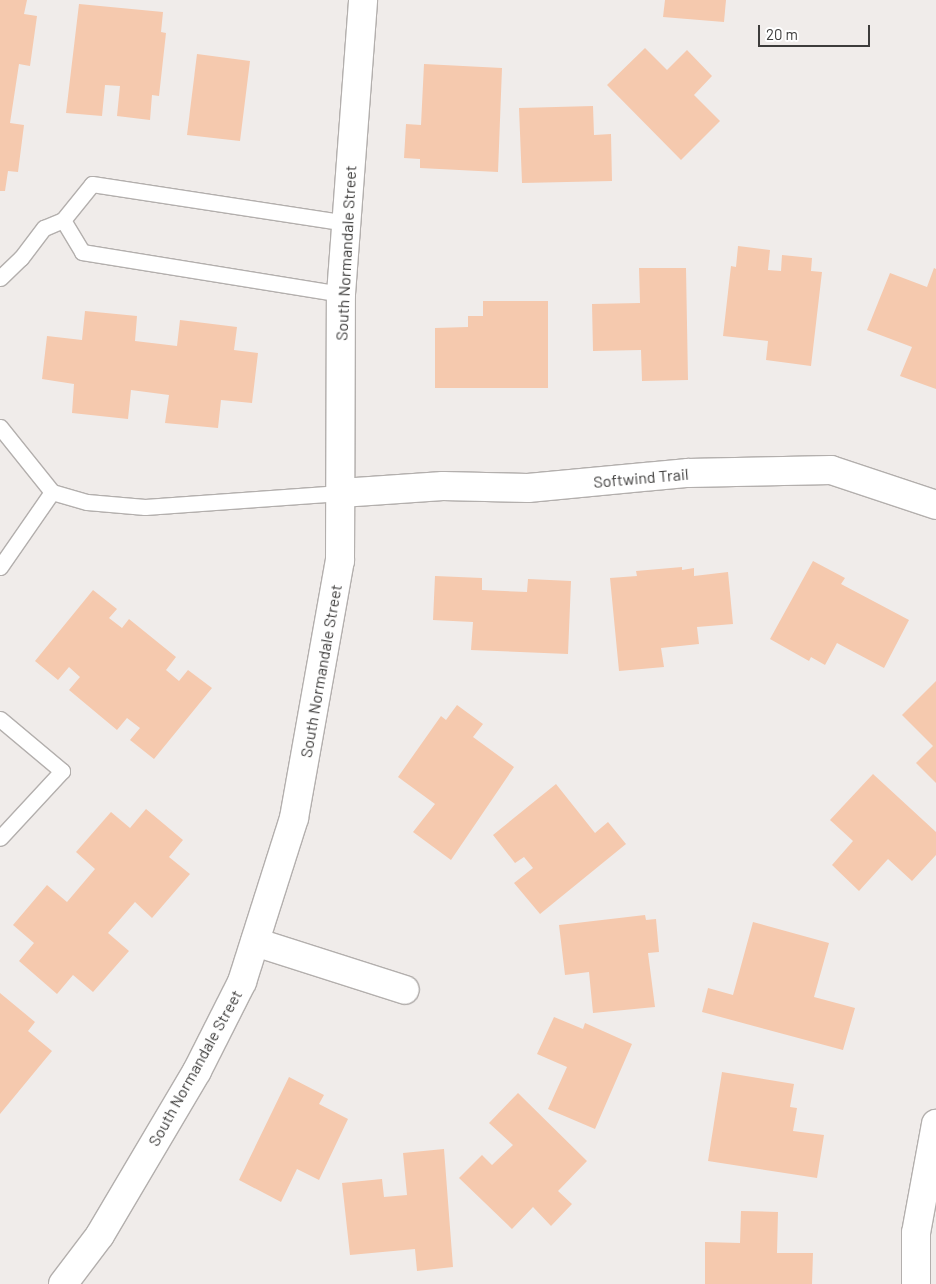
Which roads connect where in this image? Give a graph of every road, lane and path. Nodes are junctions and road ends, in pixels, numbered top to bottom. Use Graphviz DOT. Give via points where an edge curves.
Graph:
graph roads {
  1 [pos="363,0"];
  2 [pos="63,220"];
  3 [pos="347,222"];
  4 [pos="0,278"];
  5 [pos="341,294"];
  6 [pos="0,427"];
  7 [pos="52,492"];
  8 [pos="341,493"];
  9 [pos="936,506"];
  10 [pos="0,567"];
  11 [pos="0,719"];
  12 [pos="0,838"];
  13 [pos="255,942"];
  14 [pos="405,990"];
  15 [pos="936,1124"];
  16 [pos="63,1284"];
  17 [pos="916,1284"];
  1 -- 3 [label="street, South Normandale Street"];
  2 -- 3 [label="lane" via="92,184"];
  2 -- 4 [label="lane" via="44,228 22,258"];
  2 -- 5 [label="lane" via="82,252"];
  3 -- 5 [label="street, South Normandale Street"];
  5 -- 8 [label="street, South Normandale Street"];
  6 -- 7 [label="lane"];
  7 -- 8 [label="lane" via="87,502 145,507"];
  7 -- 10 [label="lane"];
  8 -- 9 [label="street, Softwind Trail" via="442,486 528,488 688,473 831,470"];
  8 -- 13 [label="street, South Normandale Street" via="340,561 294,818"];
  11 -- 12 [label="lane" via="62,771"];
  13 -- 14 [label="street"];
  13 -- 16 [label="street, South Normandale Street" via="242,982 197,1071 100,1235"];
  15 -- 17 [label="street" via="916,1233"];
}
